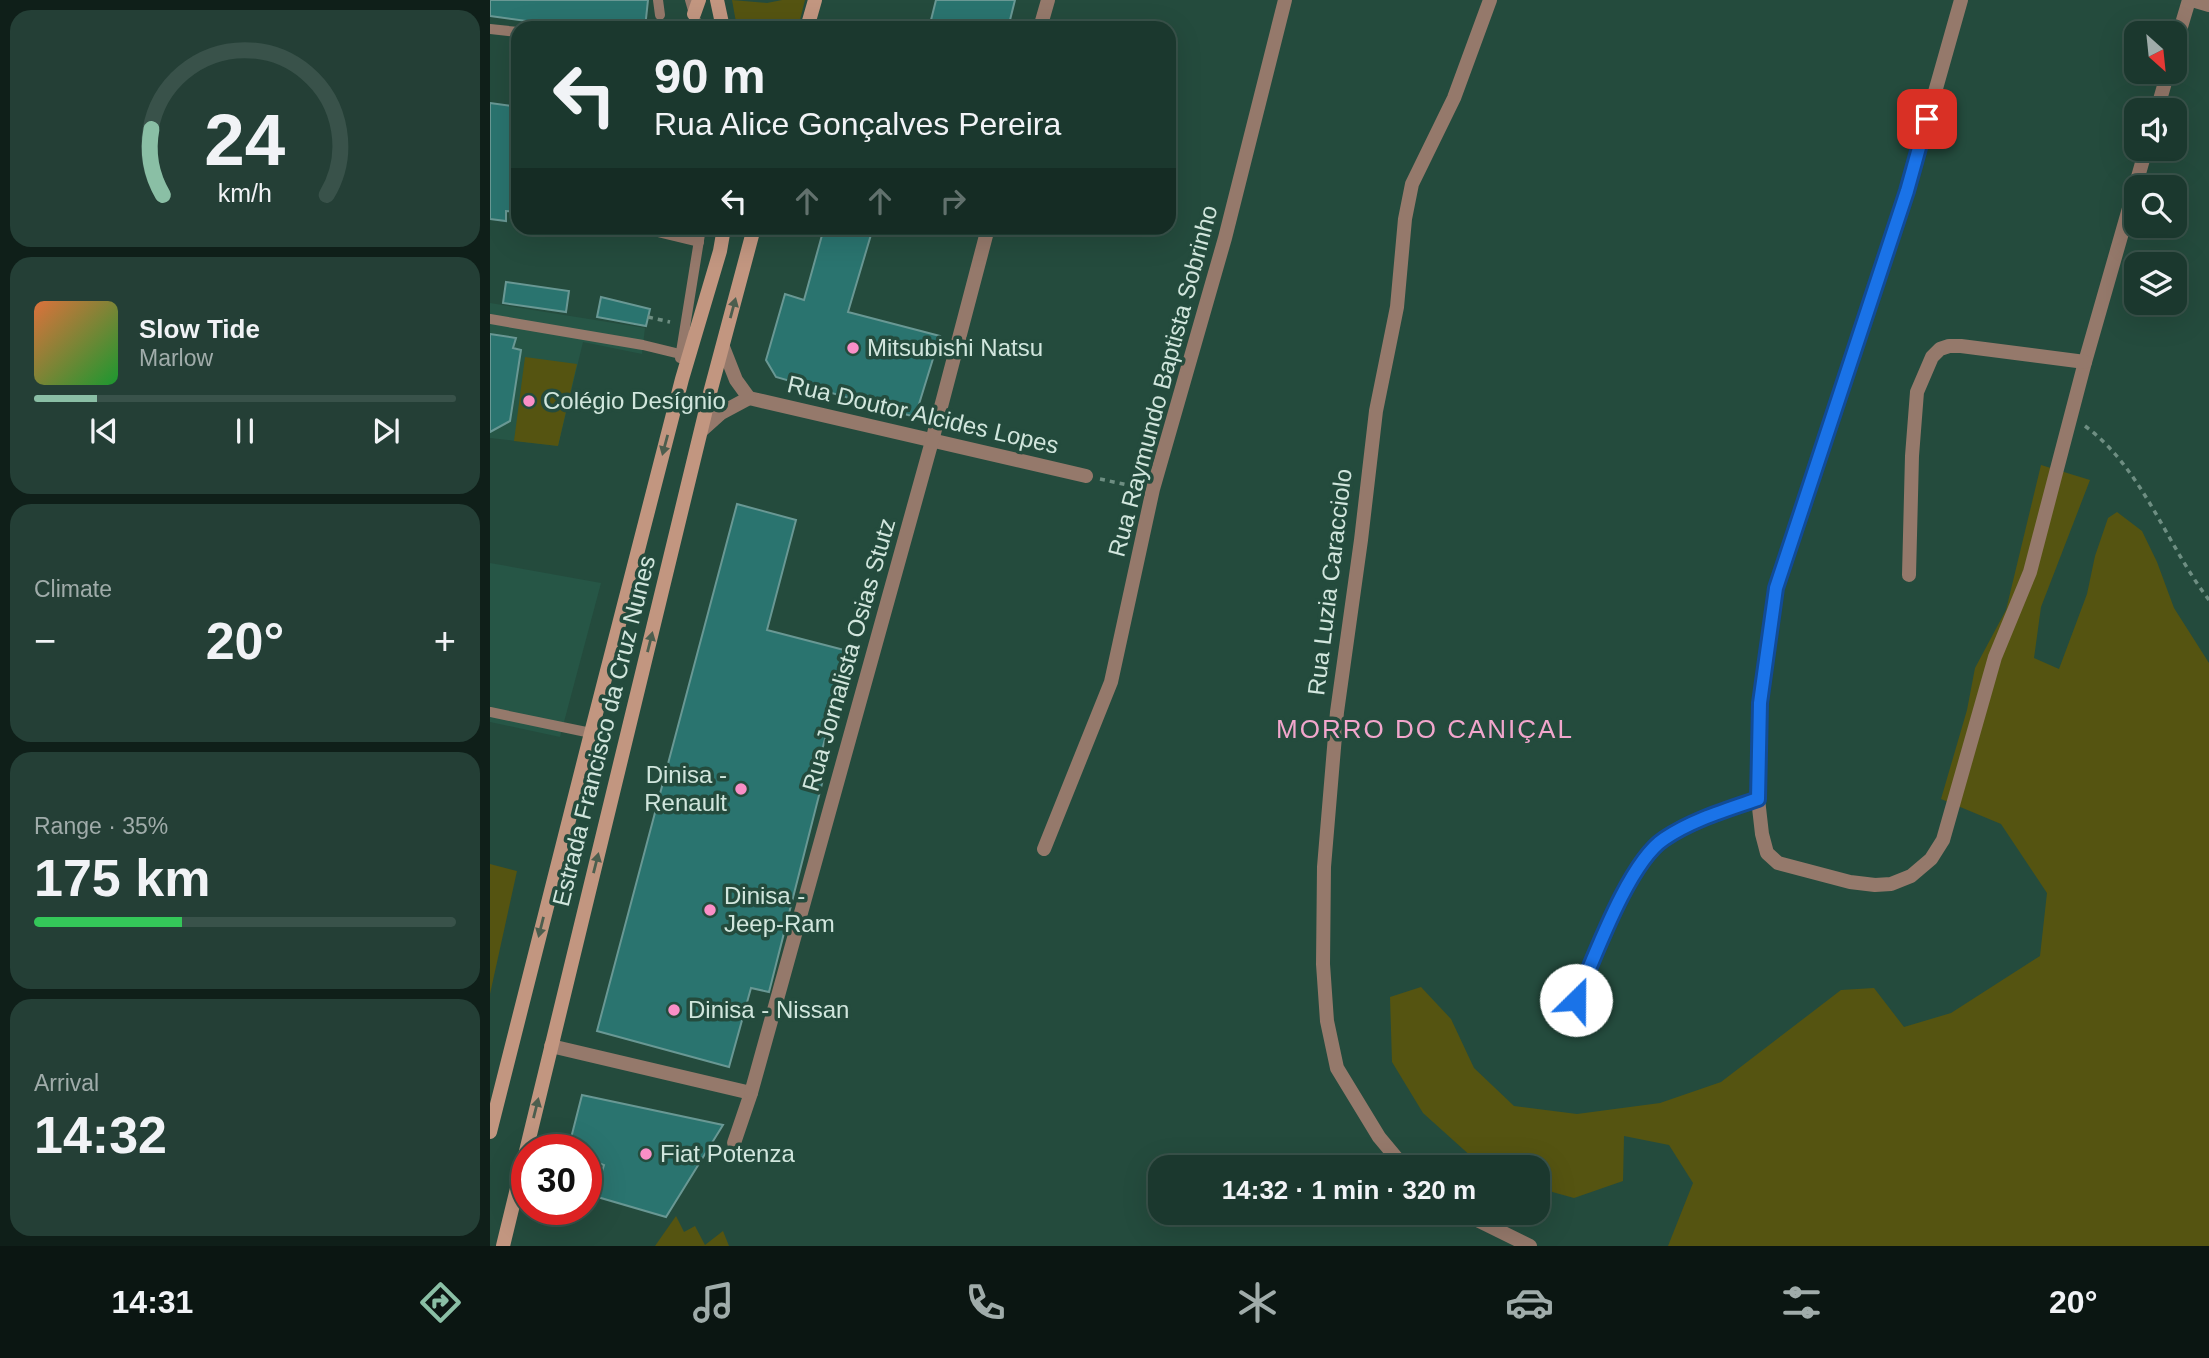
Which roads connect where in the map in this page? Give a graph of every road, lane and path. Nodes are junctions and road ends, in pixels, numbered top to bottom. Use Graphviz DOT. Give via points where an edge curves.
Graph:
graph roads {
  1 [pos="658,0"];
  2 [pos="717,0"];
  3 [pos="815,0"];
  4 [pos="1048,0"];
  5 [pos="1285,0"];
  6 [pos="1490,0"];
  7 [pos="1961,0"];
  8 [pos="2190,0"];
  9 [pos="2209,5"];
  10 [pos="660,15"];
  11 [pos="722,21"];
  12 [pos="809,21"];
  13 [pos="1042,21"];
  14 [pos="2183,21"];
  15 [pos="490,30"];
  16 [pos="511,32"];
  17 [pos="2143,161"];
  18 [pos="670,235"];
  19 [pos="700,235"];
  20 [pos="723,235"];
  21 [pos="752,235"];
  22 [pos="986,235"];
  23 [pos="699,242"];
  24 [pos="648,317"];
  25 [pos="490,319"];
  26 [pos="684,324"];
  27 [pos="723,347"];
  28 [pos="680,354"];
  29 [pos="2085,362"];
  30 [pos="682,379"];
  31 [pos="749,398"];
  32 [pos="2071,416"];
  33 [pos="702,430"];
  34 [pos="932,441"];
  35 [pos="1086,476"];
  36 [pos="1153,489"];
  37 [pos="1909,575"];
  38 [pos="2209,600"];
  39 [pos="490,712"];
  40 [pos="591,733"];
  41 [pos="1758,799"];
  42 [pos="1044,849"];
  43 [pos="1576,1000"];
  44 [pos="551,1046"];
  45 [pos="751,1093"];
  46 [pos="490,1132"];
  47 [pos="734,1143"];
  48 [pos="1394,1155"];
  49 [pos="1487,1225"];
  50 [pos="503,1246"];
  51 [pos="1530,1246"];
  1 -- 10 [label="lane"];
  2 -- 11 [label="main road"];
  3 -- 12 [label="main road"];
  4 -- 13 [label="street"];
  5 -- 36 [label="street, Rua Raymundo Baptista Sobrinho" via="1225,239"];
  6 -- 48 [label="street, Rua Luzia Caracciolo" via="1454,98 1412,184 1336,712 1324,867 1327,1020 1337,1068"];
  7 -- 41 [label="street" via="1907,191 1776,588 1760,703"];
  8 -- 9 [label="street"];
  8 -- 14 [label="street"];
  15 -- 16 [label="lane"];
  17 -- 29 [label="street"];
  18 -- 23 [label="lane"];
  19 -- 23 [label="lane"];
  20 -- 30 [label="main road, Estrada Francisco da Cruz Nunes"];
  27 -- 21 [label="main road, Estrada Francisco da Cruz Nunes, one-way"];
  22 -- 34 [label="street, Rua Jornalista Osias Stutz"];
  23 -- 26 [label="lane"];
  24 -- 26 [label="path"];
  25 -- 28 [label="lane"];
  26 -- 28 [label="lane"];
  27 -- 31 [label="street, Rua Doutor Alcides Lopes"];
  27 -- 33 [label="main road, Estrada Francisco da Cruz Nunes"];
  28 -- 30 [label="lane"];
  29 -- 32 [label="street"];
  29 -- 37 [label="street" via="1961,346 1941,349 1932,357 1917,392"];
  30 -- 40 [label="main road, Estrada Francisco da Cruz Nunes, one-way"];
  31 -- 33 [label="street, Rua Doutor Alcides Lopes" via="720,413"];
  31 -- 34 [label="street, Rua Doutor Alcides Lopes"];
  32 -- 38 [label="path" via="2097,435 2133,477"];
  32 -- 41 [label="street" via="2030,572 1995,657 1943,840 1931,859 1911,876 1875,886 1778,863 1767,853"];
  44 -- 33 [label="main road, Estrada Francisco da Cruz Nunes, one-way"];
  34 -- 35 [label="street, Rua Doutor Alcides Lopes"];
  34 -- 45 [label="street, Rua Jornalista Osias Stutz"];
  35 -- 36 [label="path"];
  36 -- 42 [label="street, Rua Raymundo Baptista Sobrinho" via="1111,682"];
  39 -- 40 [label="lane"];
  40 -- 46 [label="main road, Estrada Francisco da Cruz Nunes, one-way"];
  41 -- 43 [label="street" via="1692,822 1648,855 1610,921"];
  44 -- 45 [label="street"];
  50 -- 44 [label="main road, Estrada Francisco da Cruz Nunes, one-way"];
  45 -- 47 [label="street, Rua Jornalista Osias Stutz"];
  49 -- 51 [label="street"];
}
